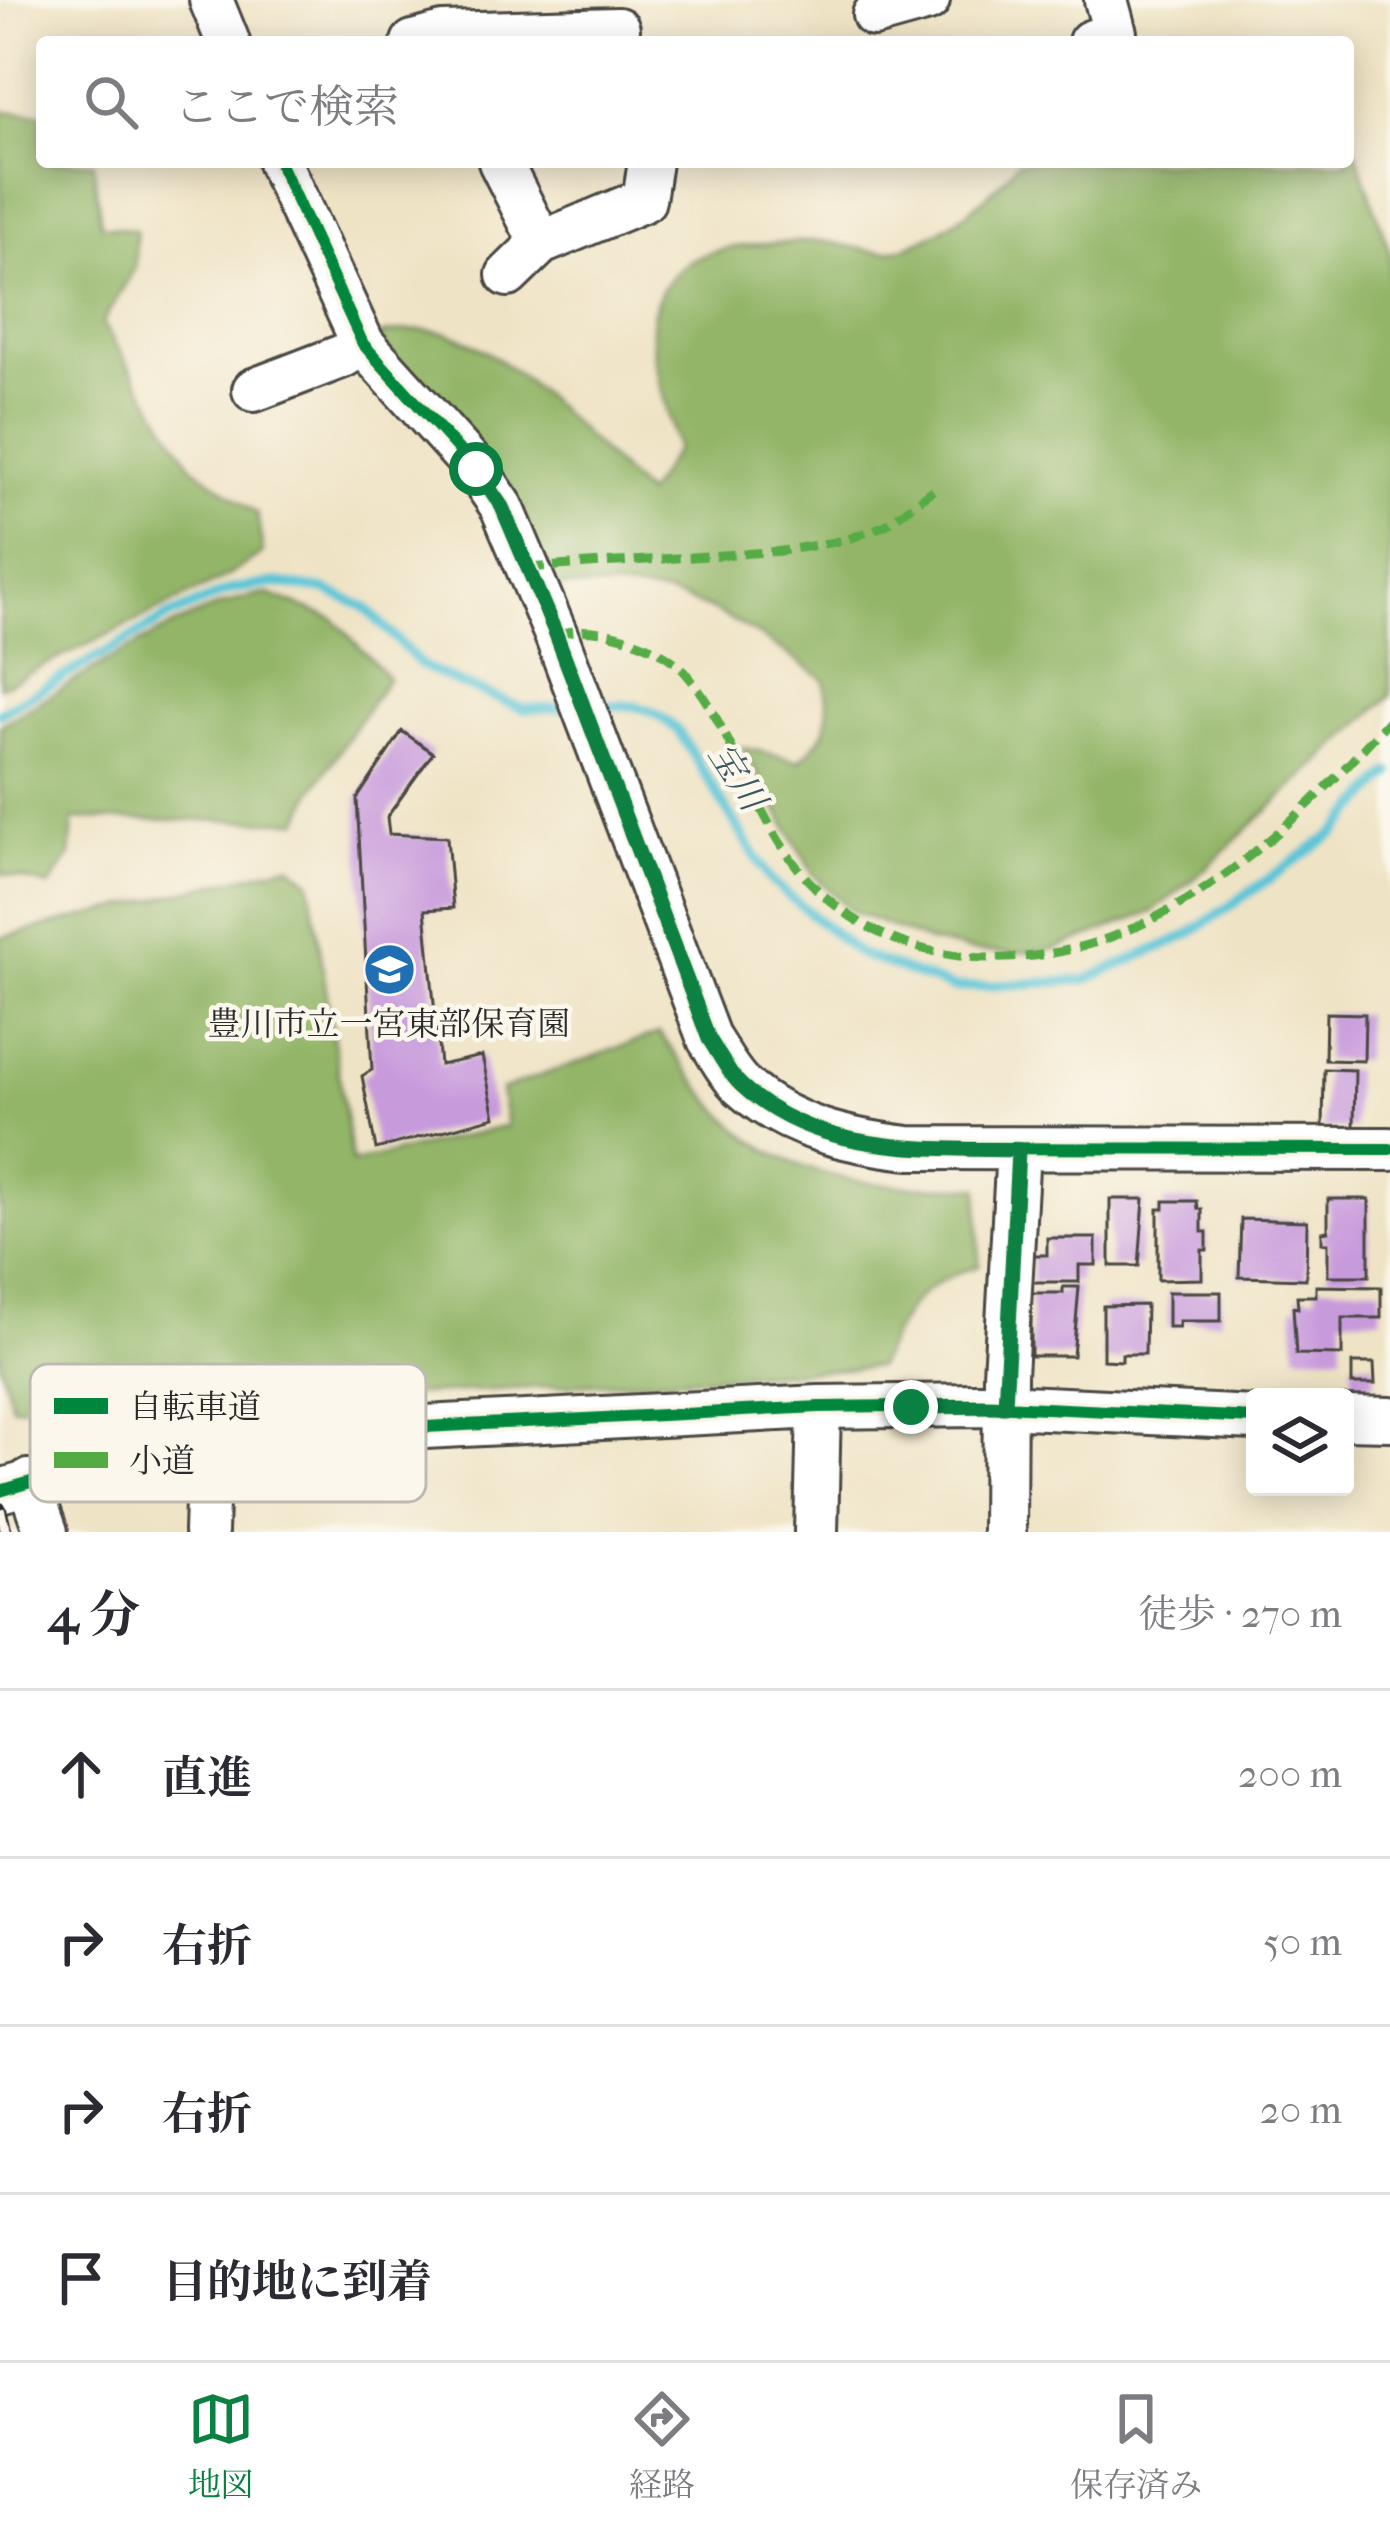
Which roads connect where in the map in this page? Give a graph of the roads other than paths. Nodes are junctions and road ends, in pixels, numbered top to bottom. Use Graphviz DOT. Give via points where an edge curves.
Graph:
graph roads {
  1 [pos="211,0"];
  2 [pos="928,0"];
  3 [pos="1106,0"];
  4 [pos="875,19"];
  5 [pos="617,24"];
  6 [pos="226,36"];
  7 [pos="470,36"];
  8 [pos="1104,36"];
  9 [pos="282,168"];
  10 [pos="503,168"];
  11 [pos="649,168"];
  12 [pos="541,242"];
  13 [pos="508,275"];
  14 [pos="363,344"];
  15 [pos="254,390"];
  16 [pos="1390,1149"];
  17 [pos="1018,1150"];
  18 [pos="1005,1406"];
  19 [pos="818,1407"];
  20 [pos="1246,1418"];
  21 [pos="1354,1418"];
  22 [pos="1390,1419"];
  23 [pos="426,1427"];
  24 [pos="14,1486"];
  25 [pos="207,1502"];
  26 [pos="46,1532"];
  27 [pos="206,1532"];
  28 [pos="816,1532"];
  29 [pos="1004,1532"];
  1 -- 6 [label="street"];
  2 -- 4 [label="street"];
  3 -- 8 [label="street" via="1114,32"];
  5 -- 7 [label="street"];
  9 -- 14 [label="street"];
  10 -- 12 [label="street"];
  11 -- 12 [label="street" via="644,200"];
  12 -- 13 [label="street"];
  14 -- 15 [label="street"];
  14 -- 17 [label="street" via="502,507 709,1039 739,1084 776,1111 856,1142"];
  16 -- 17 [label="street"];
  17 -- 18 [label="street"];
  18 -- 19 [label="street"];
  18 -- 20 [label="street"];
  18 -- 29 [label="street"];
  19 -- 23 [label="street"];
  19 -- 28 [label="street"];
  21 -- 22 [label="street"];
  24 -- 26 [label="street"];
  25 -- 27 [label="street"];
}
